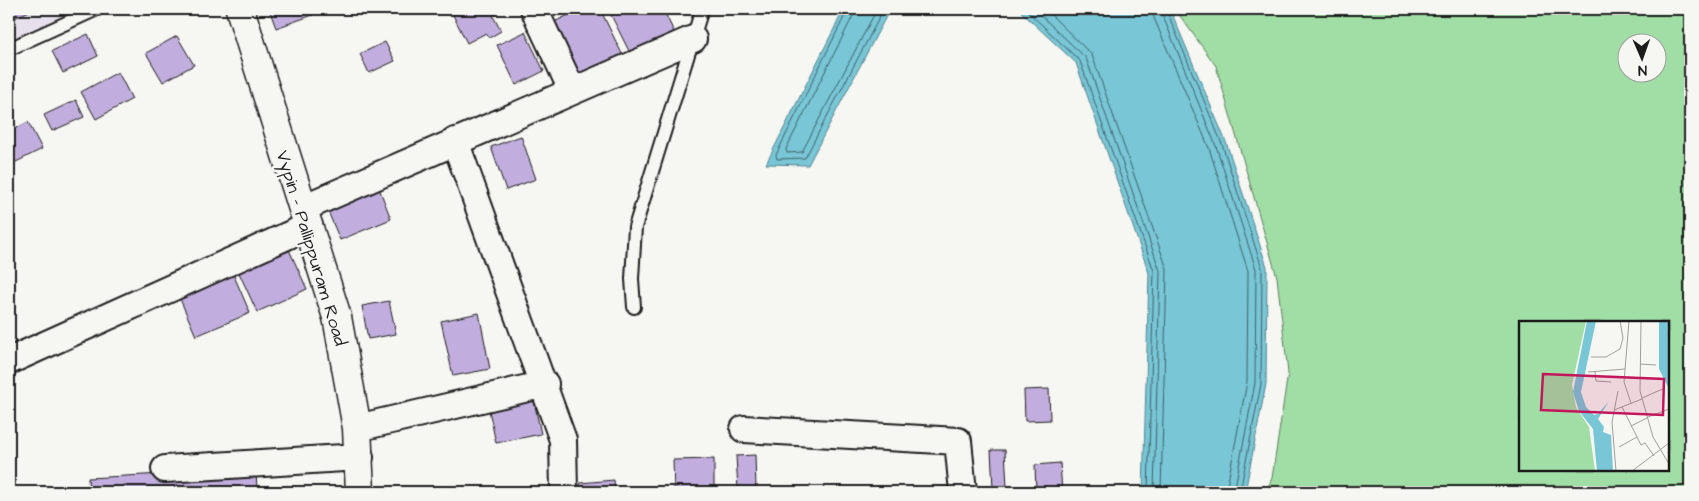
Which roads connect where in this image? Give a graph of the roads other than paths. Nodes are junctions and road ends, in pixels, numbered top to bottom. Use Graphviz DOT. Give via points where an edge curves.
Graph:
graph roads {
  1 [pos="97,9"];
  2 [pos="240,9"];
  3 [pos="534,9"];
  4 [pos="702,9"];
  5 [pos="693,39"];
  6 [pos="9,49"];
  7 [pos="572,90"];
  8 [pos="455,141"];
  9 [pos="306,217"];
  10 [pos="634,307"];
  11 [pos="9,361"];
  12 [pos="545,384"];
  13 [pos="357,428"];
  14 [pos="744,429"];
  15 [pos="360,457"];
  16 [pos="165,469"];
  17 [pos="360,492"];
  18 [pos="564,492"];
  19 [pos="963,492"];
  1 -- 6 [label="lane"];
  2 -- 9 [label="main road, Vypin - Pallippuram Road"];
  3 -- 7 [label="street"];
  4 -- 5 [label="lane"];
  5 -- 7 [label="street"];
  5 -- 10 [label="lane" via="635,227"];
  7 -- 8 [label="street"];
  8 -- 9 [label="street"];
  8 -- 12 [label="street"];
  9 -- 11 [label="street"];
  9 -- 13 [label="main road, Vypin - Pallippuram Road" via="337,317"];
  12 -- 13 [label="street"];
  12 -- 18 [label="street" via="563,440"];
  13 -- 15 [label="main road, Vypin - Pallippuram Road"];
  14 -- 19 [label="street" via="958,441"];
  15 -- 16 [label="street"];
  15 -- 17 [label="main road, Vypin - Pallippuram Road"];
}
